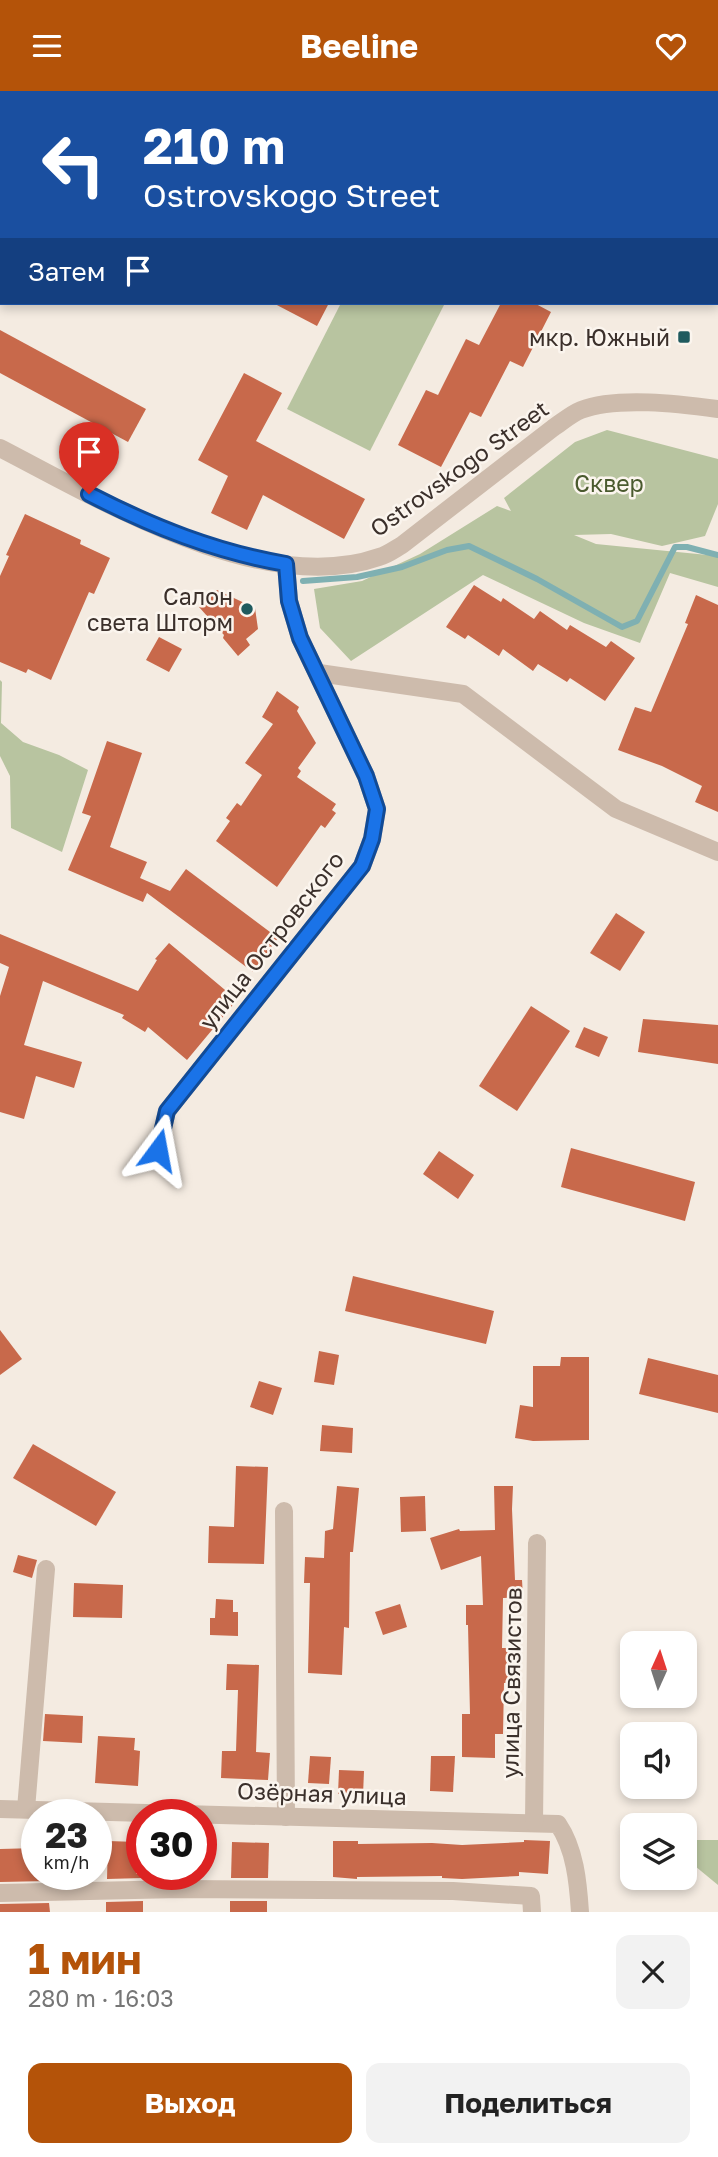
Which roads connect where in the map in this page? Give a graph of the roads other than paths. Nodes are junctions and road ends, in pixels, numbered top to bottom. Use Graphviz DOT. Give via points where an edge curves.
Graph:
graph roads {
  1 [pos="718,409"];
  2 [pos="0,448"];
  3 [pos="286,564"];
  4 [pos="318,673"];
  5 [pos="718,852"];
  6 [pos="158,1150"];
  7 [pos="284,1511"];
  8 [pos="537,1543"];
  9 [pos="46,1569"];
  10 [pos="27,1799"];
  11 [pos="0,1809"];
  12 [pos="21,1809"];
  13 [pos="112,1812"];
  14 [pos="286,1817"];
  15 [pos="534,1823"];
  16 [pos="0,1893"];
  17 [pos="532,1904"];
  18 [pos="580,1912"];
  1 -- 3 [label="street, Ostrovskogo Street" via="613,404 579,411 381,557 323,566"];
  2 -- 3 [label="street, Ostrovskogo Street" via="164,530"];
  3 -- 4 [label="street, улица Островского" via="289,601 300,638"];
  4 -- 5 [label="street" via="463,694 616,809"];
  4 -- 6 [label="street, улица Островского" via="377,809 372,839 362,866 167,1111"];
  7 -- 14 [label="street"];
  8 -- 15 [label="street, улица Связистов"];
  9 -- 10 [label="street"];
  11 -- 12 [label="street, Озёрная улица"];
  13 -- 14 [label="street, Озёрная улица"];
  14 -- 15 [label="street, Озёрная улица"];
  15 -- 18 [label="street, Озёрная улица" via="558,1824 568,1839"];
  16 -- 17 [label="street" via="453,1891"];
}
